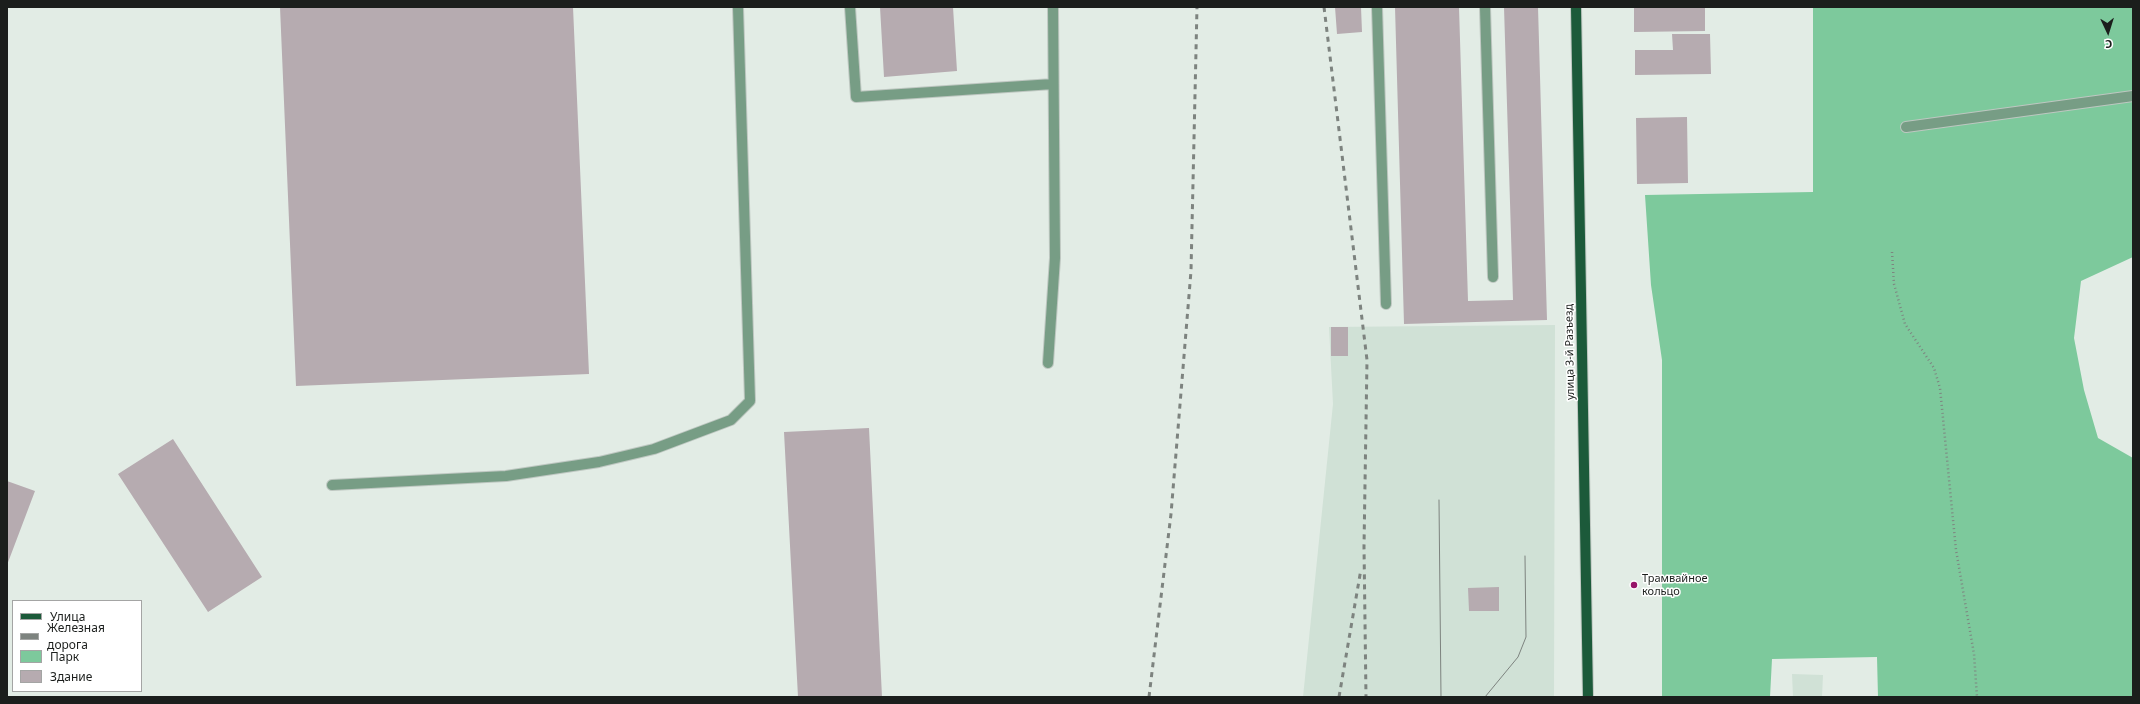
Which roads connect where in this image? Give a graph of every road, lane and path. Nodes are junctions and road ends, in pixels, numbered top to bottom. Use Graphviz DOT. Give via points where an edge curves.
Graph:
graph roads {
  1 [pos="738,7"];
  2 [pos="850,7"];
  3 [pos="1053,7"];
  4 [pos="1378,7"];
  5 [pos="1485,7"];
  6 [pos="1576,7"];
  7 [pos="1053,84"];
  8 [pos="2133,96"];
  9 [pos="1906,127"];
  10 [pos="1892,252"];
  11 [pos="1493,277"];
  12 [pos="1386,304"];
  13 [pos="1048,363"];
  14 [pos="332,485"];
  15 [pos="1588,697"];
  16 [pos="1977,697"];
  1 -- 14 [label="street" via="750,402 731,420 654,449 599,462 506,476"];
  2 -- 7 [label="street" via="856,98"];
  3 -- 7 [label="street"];
  4 -- 12 [label="street"];
  5 -- 11 [label="street"];
  6 -- 15 [label="main road, улица 3-й Разъезд"];
  7 -- 13 [label="street" via="1055,258"];
  8 -- 9 [label="street"];
  10 -- 16 [label="path" via="1894,284 1905,324 1934,368 1940,388 1956,550 1974,654"];
}
